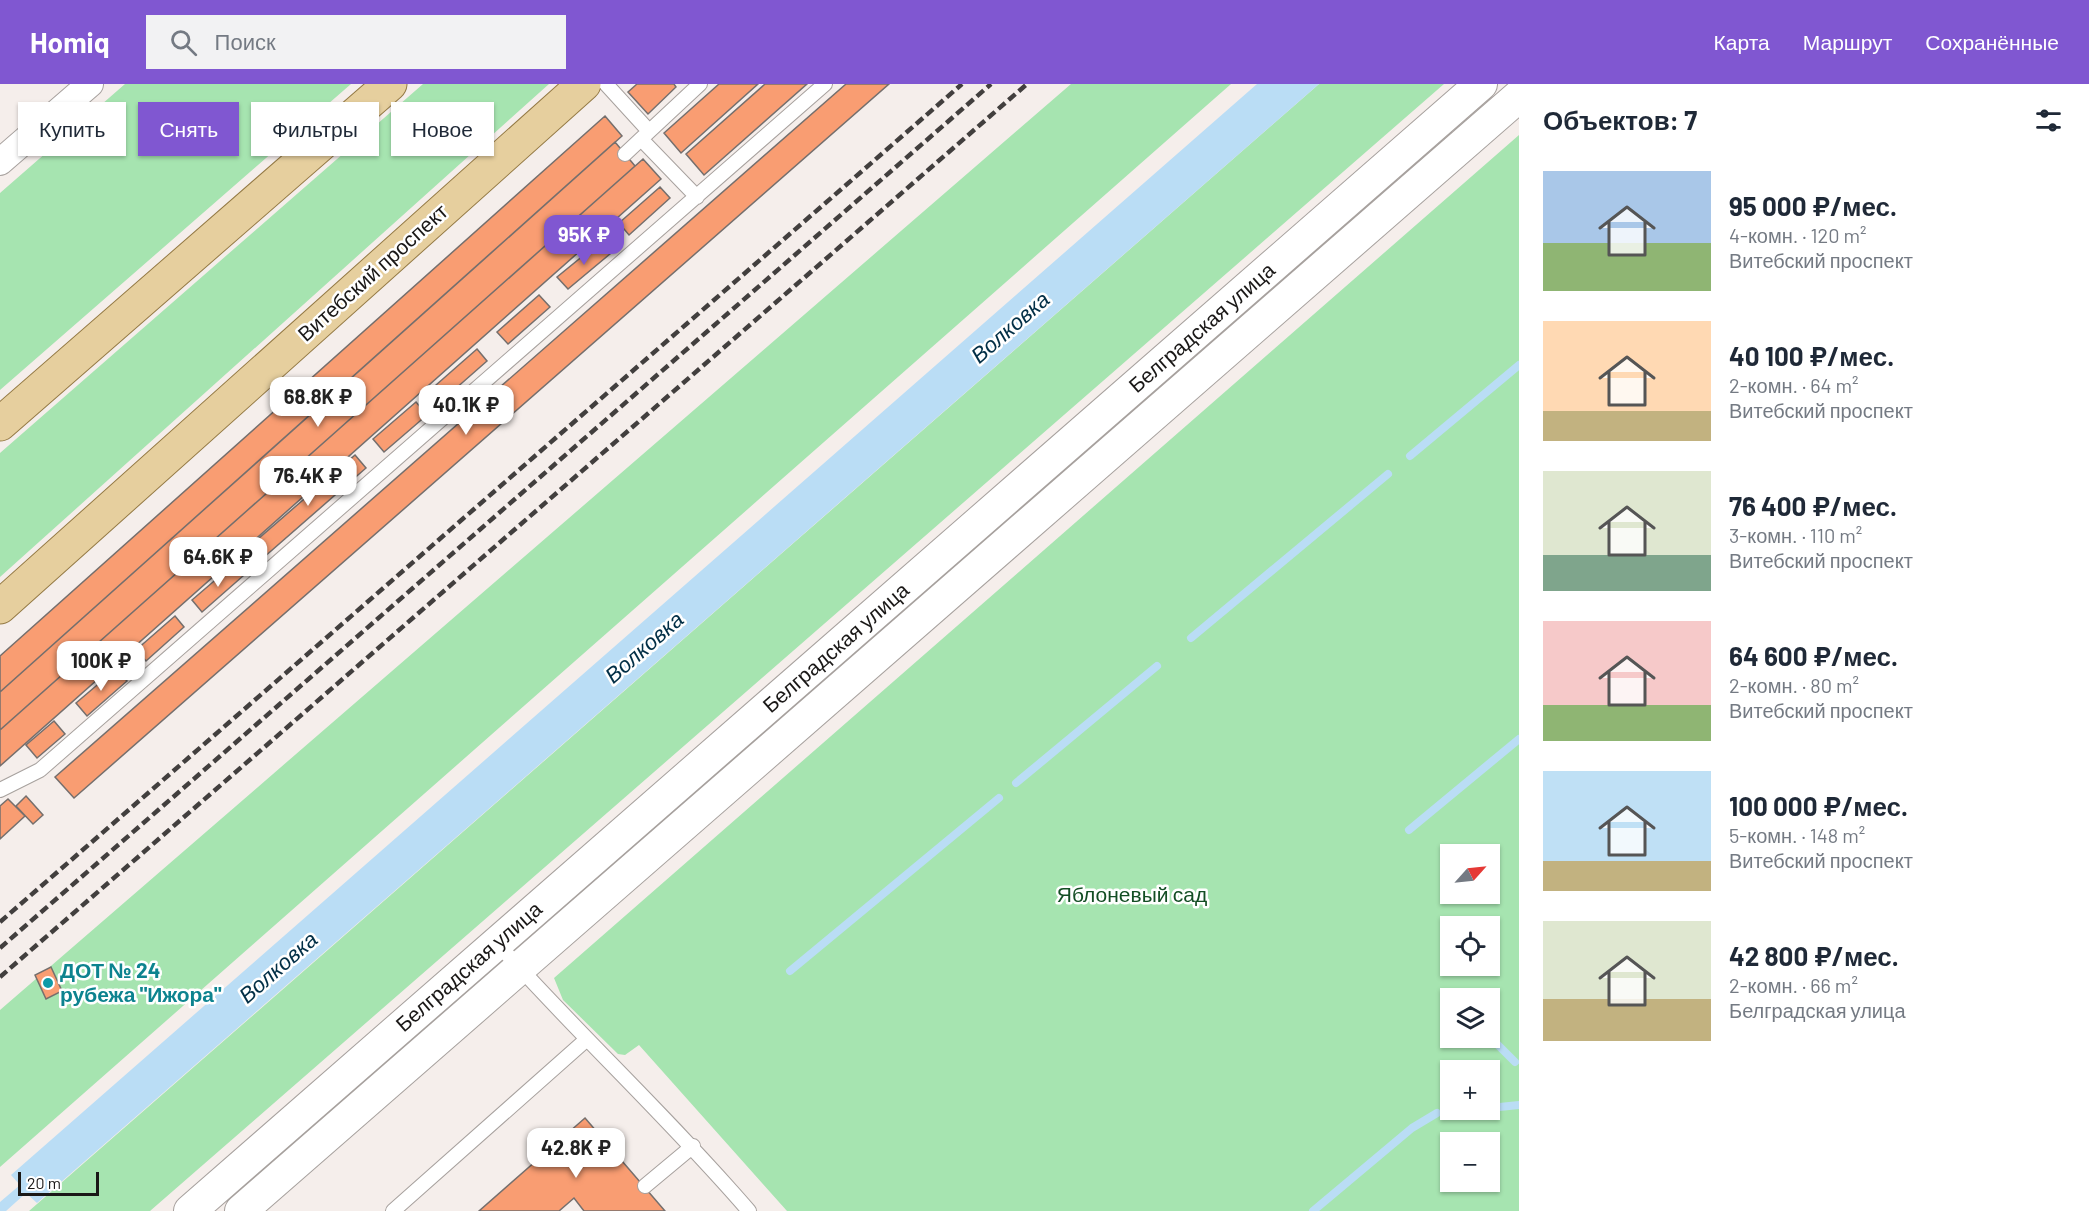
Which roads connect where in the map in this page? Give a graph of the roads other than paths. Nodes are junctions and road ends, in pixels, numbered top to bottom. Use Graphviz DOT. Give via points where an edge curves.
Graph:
graph roads {
  1 [pos="90,84"];
  2 [pos="390,84"];
  3 [pos="584,84"];
  4 [pos="606,84"];
  5 [pos="700,84"];
  6 [pos="825,84"];
  7 [pos="1481,84"];
  8 [pos="1519,96"];
  9 [pos="645,134"];
  10 [pos="625,154"];
  11 [pos="0,162"];
  12 [pos="697,197"];
  13 [pos="0,424"];
  14 [pos="0,607"];
  15 [pos="0,790"];
  16 [pos="497,943"];
  17 [pos="520,968"];
  18 [pos="587,1039"];
  19 [pos="693,1146"];
  20 [pos="645,1186"];
  21 [pos="190,1211"];
  22 [pos="241,1211"];
  23 [pos="393,1211"];
  24 [pos="749,1211"];
  1 -- 11 [label="street"];
  2 -- 13 [label="main road"];
  3 -- 14 [label="main road, Витебский проспект"];
  4 -- 9 [label="lane"];
  5 -- 9 [label="lane"];
  6 -- 12 [label="lane"];
  7 -- 16 [label="street, Белградская улица"];
  8 -- 17 [label="street, Белградская улица"];
  9 -- 10 [label="lane"];
  9 -- 12 [label="lane"];
  12 -- 15 [label="lane" via="40,770"];
  16 -- 17 [label="lane"];
  16 -- 21 [label="street, Белградская улица"];
  17 -- 18 [label="lane"];
  17 -- 22 [label="street, Белградская улица"];
  18 -- 19 [label="lane"];
  18 -- 23 [label="lane"];
  19 -- 20 [label="lane"];
  19 -- 24 [label="lane"];
}
